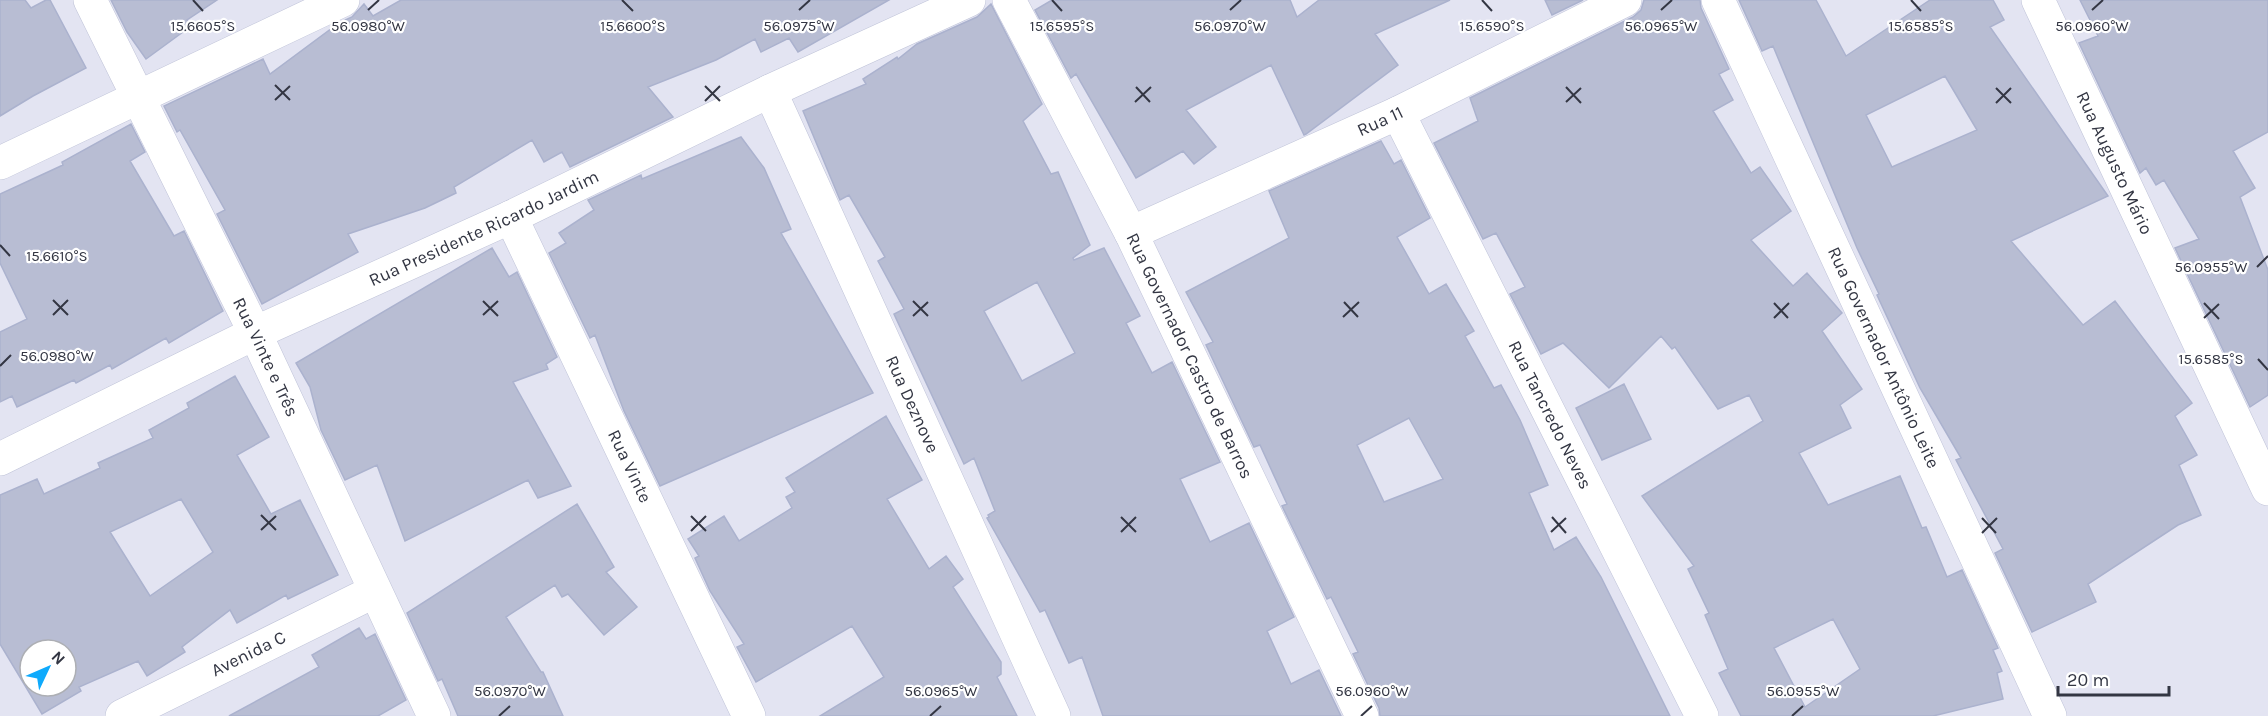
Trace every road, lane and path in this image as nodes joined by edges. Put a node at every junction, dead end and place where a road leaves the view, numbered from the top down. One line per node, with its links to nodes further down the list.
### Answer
1 (90, 0): 9 (street, Rua Vinte e Três)
2 (343, 0): 9 (street)
3 (969, 0): 8 (street, Rua Presidente Ricardo Jardim)
4 (1008, 0): 13 (street, Rua Governador Castro de Barros)
5 (1624, 0): 10 (street, Rua 11)
6 (1718, 0): 24 (street, Rua Governador Antônio Leite)
7 (2038, 0): 16 (street, Rua Augusto Mário)
8 (770, 91): 12 (street, Rua Presidente Ricardo Jardim); 21 (street, Rua Deznove)
9 (136, 97): 11 (street); 14 (street, Rua Vinte e Três)
10 (1398, 113): 13 (street, Rua 11); 23 (street, Rua Tancredo Neves)
11 (0, 163)
12 (511, 217): 14 (street, Rua Presidente Ricardo Jardim); 20 (street, Rua Vinte)
13 (1131, 233): 22 (street, Rua Governador Castro de Barros)
14 (255, 333): 15 (street, Rua Presidente Ricardo Jardim); 17 (street, Rua Vinte e Três)
15 (0, 459)
16 (2268, 489)
17 (375, 591): 18 (street, Avenida C); 19 (street, Rua Vinte e Três)
18 (122, 716)
19 (434, 716)
20 (748, 716)
21 (1054, 716)
22 (1362, 716)
23 (1702, 716)
24 (2050, 716)

